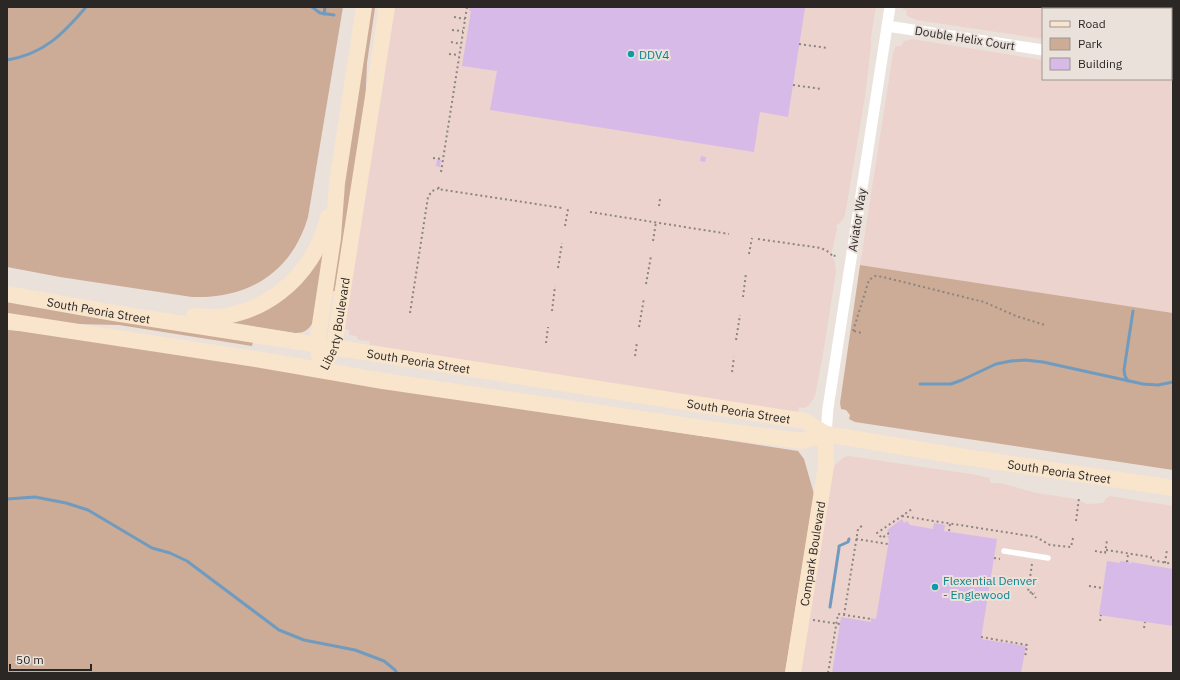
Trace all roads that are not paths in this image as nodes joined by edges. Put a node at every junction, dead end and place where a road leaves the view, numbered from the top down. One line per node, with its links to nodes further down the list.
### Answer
1 (364, 7): 6 (main road, Liberty Boulevard)
2 (387, 7): 11 (main road, Liberty Boulevard)
3 (890, 7): 4 (street, Aviator Way)
4 (887, 26): 5 (street, Double Helix Court); 13 (street, Aviator Way)
5 (1042, 50)
6 (337, 183): 8 (main road); 10 (main road, Liberty Boulevard)
7 (7, 294): 8 (main road, South Peoria Street)
8 (151, 318): 10 (main road, South Peoria Street)
9 (7, 321): 12 (main road, South Peoria Street)
10 (316, 344): 11 (main road, South Peoria Street); 12 (main road, Liberty Boulevard)
11 (334, 347): 12 (main road, Liberty Boulevard); 13 (main road, South Peoria Street)
12 (322, 370): 13 (main road, South Peoria Street)
13 (826, 434): 14 (main road, South Peoria Street); 17 (main road, Compark Boulevard)
14 (1173, 488)
15 (1004, 551): 16 (lane)
16 (1048, 558)
17 (792, 673)

